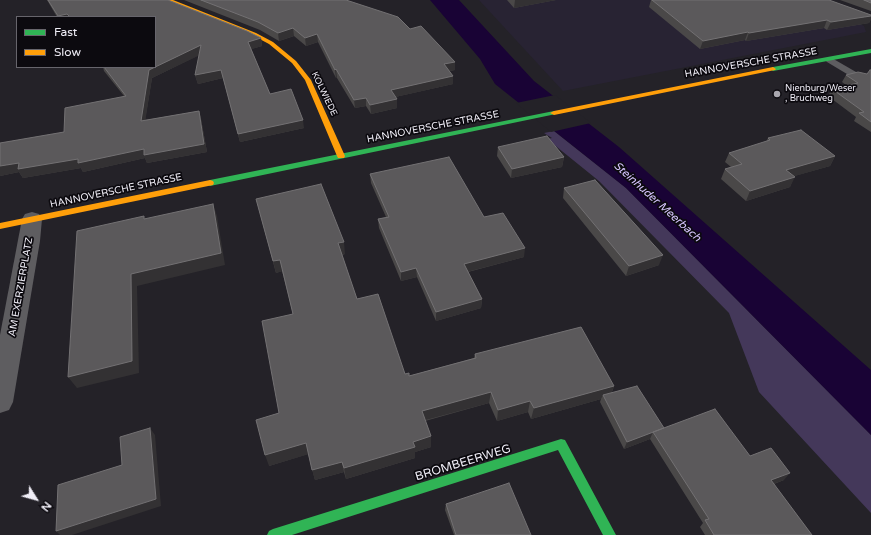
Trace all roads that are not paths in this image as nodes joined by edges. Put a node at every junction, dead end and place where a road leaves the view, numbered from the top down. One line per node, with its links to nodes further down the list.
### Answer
1 (168, 0): 5 (street, KOLWIEDE)
2 (871, 51): 3 (street, HANNOVERSCHE STRASSE)
3 (830, 60): 4 (lane); 5 (street, HANNOVERSCHE STRASSE)
4 (860, 78)
5 (341, 156): 6 (street, HANNOVERSCHE STRASSE)
6 (32, 219): 7 (street, HANNOVERSCHE STRASSE); 8 (street, AM EXERZIERPLATZ)
7 (0, 226)
8 (0, 402)
9 (273, 535): 10 (street, BROMBEERWEG)
10 (610, 535)

